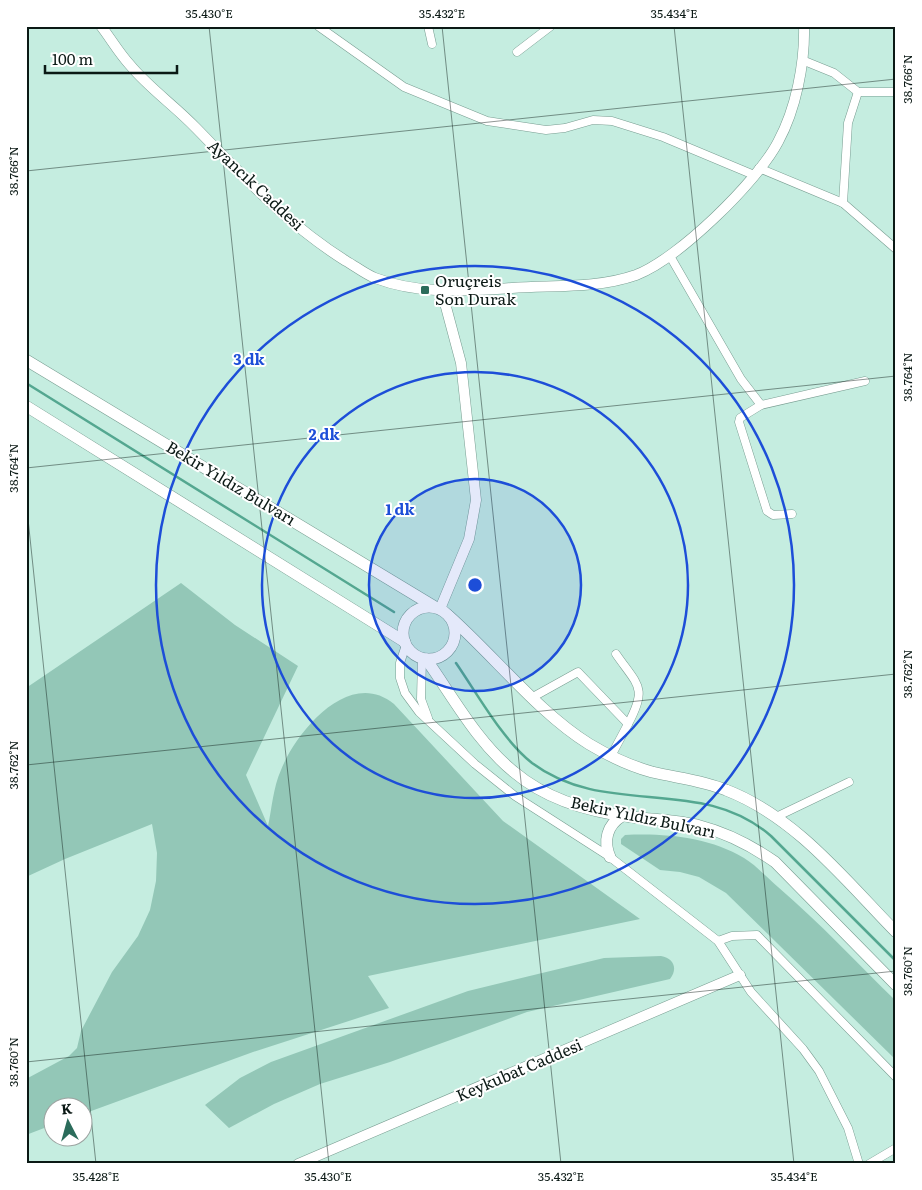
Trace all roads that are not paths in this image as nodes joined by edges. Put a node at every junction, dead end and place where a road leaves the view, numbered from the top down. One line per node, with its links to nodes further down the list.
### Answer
1 (101, 26): 15 (street, Ayancık Caddesi)
2 (318, 26): 11 (street)
3 (428, 26): 6 (street)
4 (551, 26): 7 (street)
5 (804, 26): 8 (street, Ayancık Caddesi)
6 (432, 44)
7 (517, 52)
8 (802, 60): 9 (street); 11 (street, Ayancık Caddesi)
9 (858, 92): 10 (street); 12 (street)
10 (896, 92)
11 (756, 172): 12 (street); 14 (street, Ayancık Caddesi)
12 (843, 203): 13 (street)
13 (896, 249)
14 (670, 256): 15 (street, Ayancık Caddesi); 18 (street)
15 (442, 292): 21 (street)
16 (26, 360): 21 (main road, Bekir Yıldız Bulvarı)
17 (865, 382): 18 (street)
18 (761, 405): 20 (street)
19 (26, 406): 22 (main road)
20 (792, 514)
21 (442, 611): 22 (main road); 24 (main road); 25 (main road, Bekir Yıldız Bulvarı)
22 (405, 643): 24 (main road); 26 (street)
23 (616, 654): 27 (street)
24 (424, 658): 26 (street); 30 (main road, Bekir Yıldız Bulvarı)
25 (533, 697): 27 (street); 28 (main road, Bekir Yıldız Bulvarı)
26 (431, 722): 32 (street)
27 (628, 724): 28 (street)
28 (611, 756): 31 (main road, Bekir Yıldız Bulvarı)
29 (849, 782): 31 (street)
30 (622, 816): 32 (main road); 36 (main road, Bekir Yıldız Bulvarı)
31 (776, 817): 33 (main road, Bekir Yıldız Bulvarı)
32 (610, 857): 34 (street)
33 (896, 932)
34 (718, 941): 35 (street); 37 (street)
35 (740, 975): 39 (street, Keykubat Caddesi); 40 (street)
36 (896, 985)
37 (896, 1076)
38 (896, 1148): 41 (street)
39 (298, 1164)
40 (859, 1164)
41 (869, 1164)

